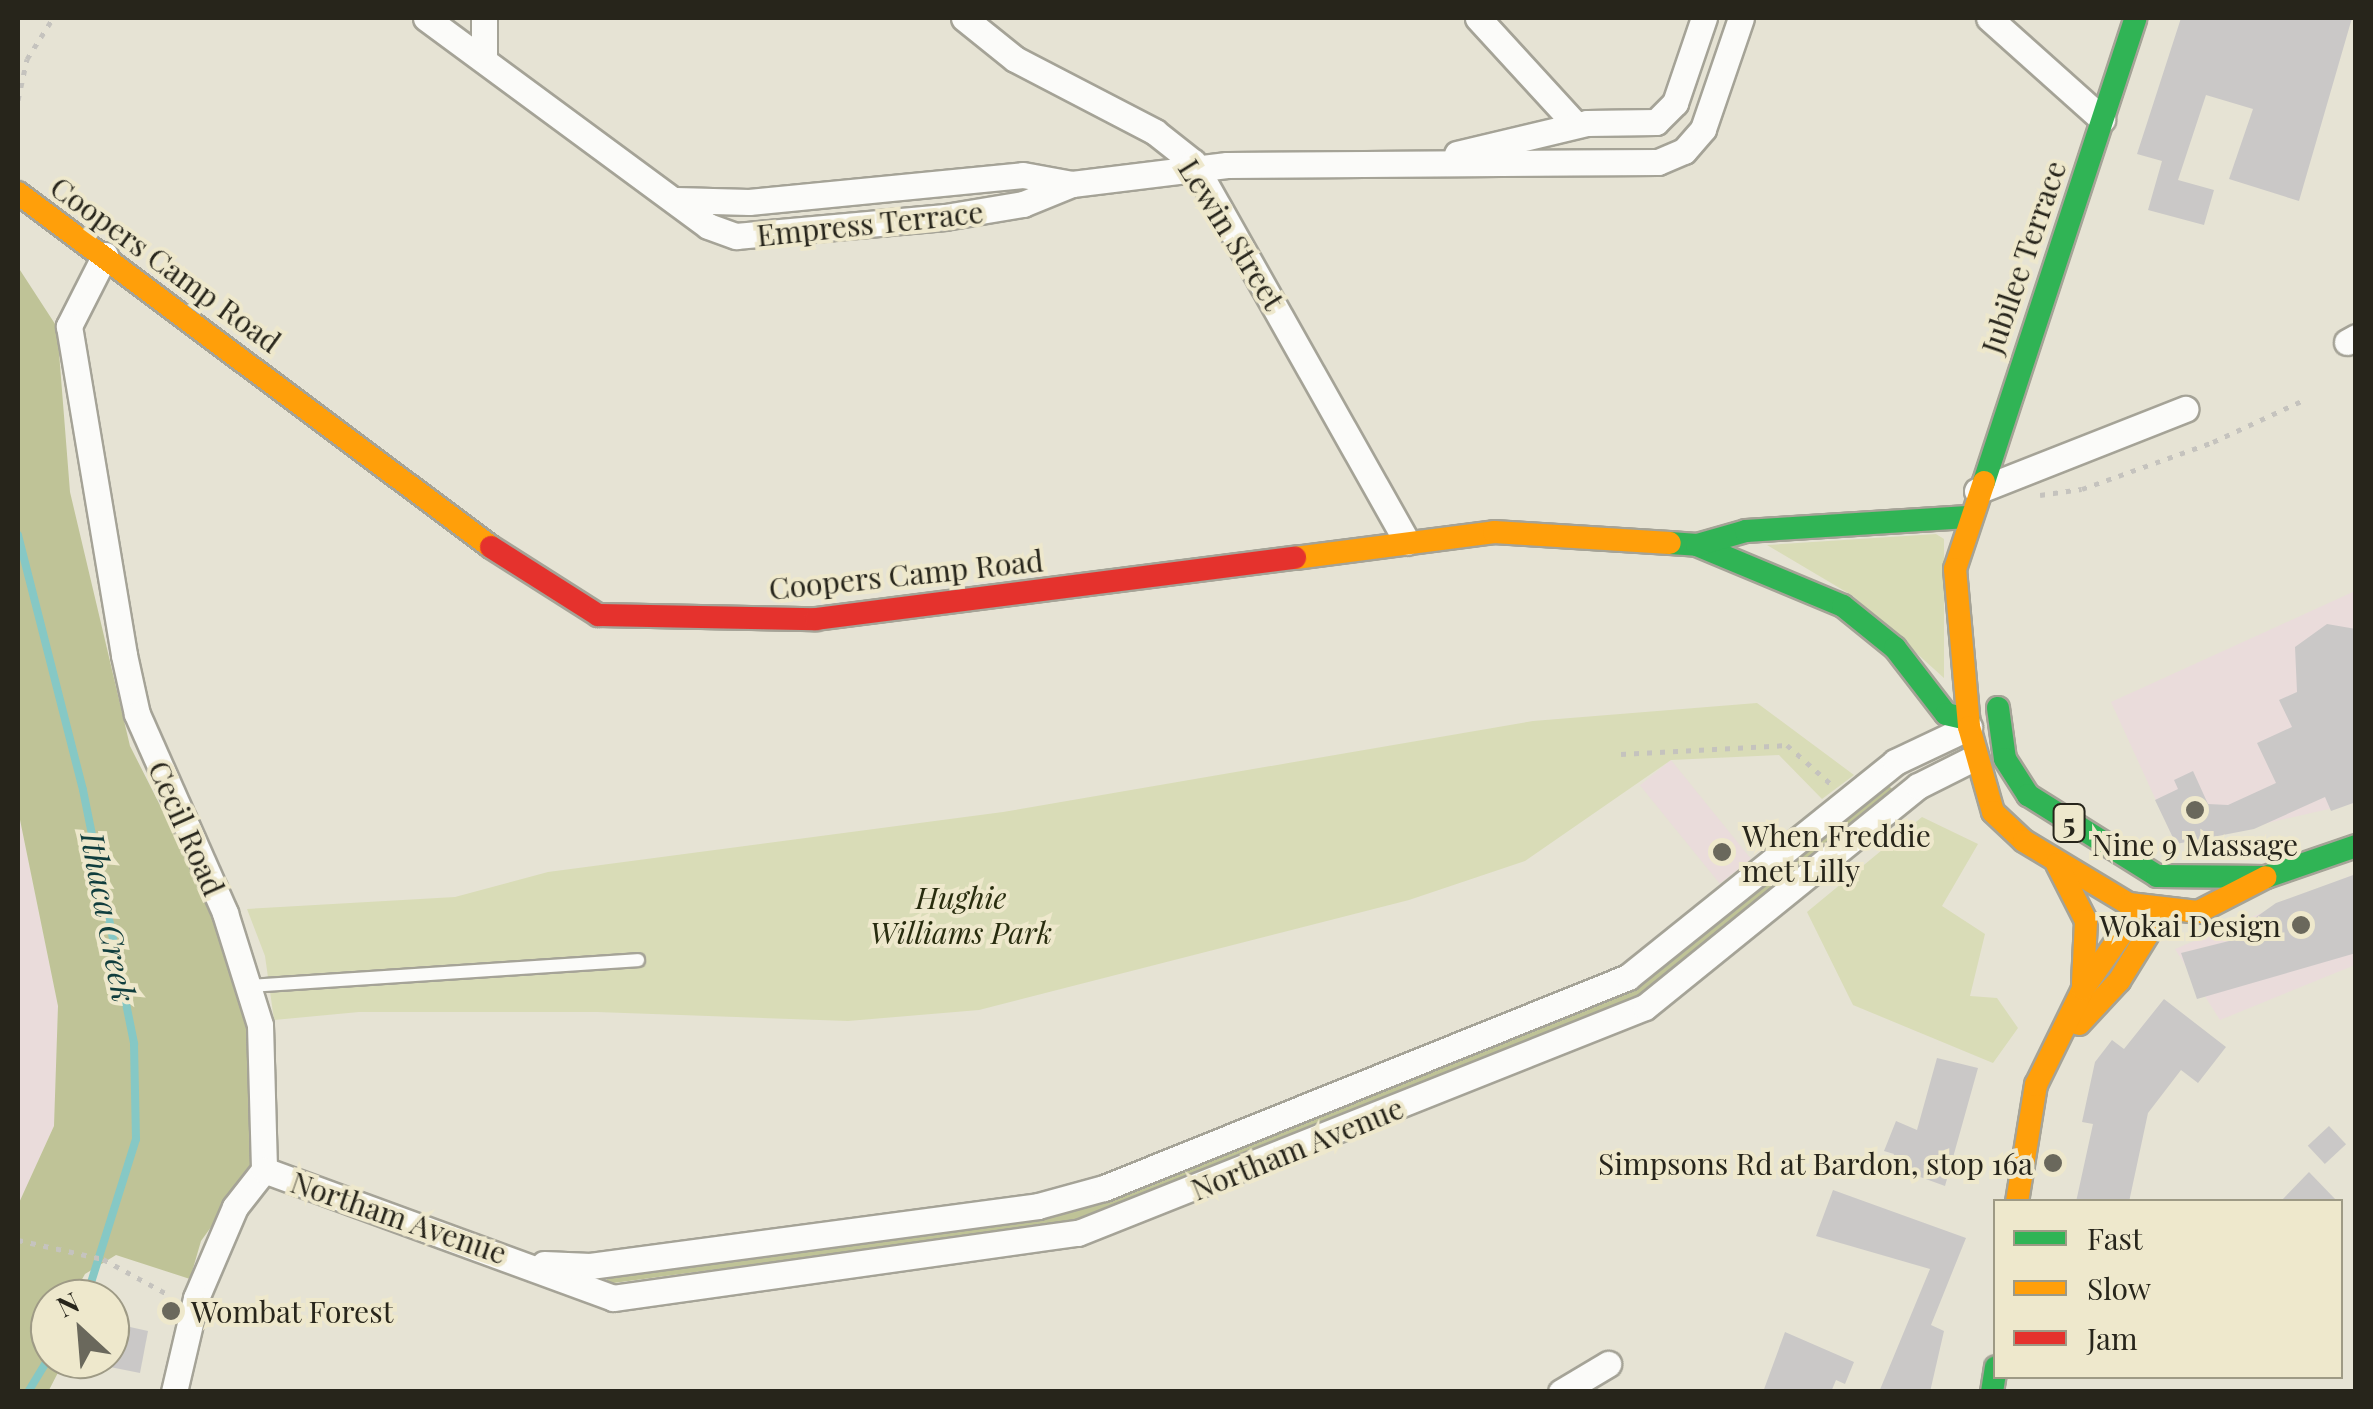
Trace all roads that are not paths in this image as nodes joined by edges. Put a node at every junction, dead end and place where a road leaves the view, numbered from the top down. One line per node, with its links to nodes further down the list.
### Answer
1 (426, 18): 9 (street, Empress Terrace)
2 (484, 18): 9 (street)
3 (964, 18): 13 (street, Lewin Street)
4 (1478, 18): 11 (street)
5 (1704, 18): 11 (street, Empress Terrace)
6 (1741, 18): 12 (street, Empress Terrace)
7 (1989, 18): 10 (street)
8 (2136, 18): 10 (main road, Jubilee Terrace / 5)
9 (484, 59): 16 (street, Empress Terrace)
10 (2102, 120): 19 (main road, Jubilee Terrace / 5)
11 (1576, 125): 12 (street, Empress Terrace)
12 (1442, 157): 13 (street, Empress Terrace)
13 (1199, 170): 14 (street, Empress Terrace); 21 (street, Lewin Street)
14 (1072, 184): 16 (street, Empress Terrace); 16 (street, Empress Terrace)
15 (18, 193): 17 (main road, Coopers Camp Road)
16 (676, 200)
17 (105, 255): 21 (main road, Coopers Camp Road); 34 (street, Cecil Road)
18 (2185, 409): 19 (street)
19 (1977, 491): 20 (main road, Jubilee Terrace / 5)
20 (1968, 516): 22 (main road, Coopers Camp Road); 23 (main road); 25 (main road, Jubilee Terrace / 5)
21 (1407, 542): 22 (main road, Coopers Camp Road)
22 (1696, 545): 25 (main road, Coopers Camp Road)
23 (1985, 570)
24 (1996, 687): 26 (main road, 5)
25 (1969, 723): 26 (main road, Coopers Camp Road); 27 (main road, Jubilee Terrace / 5); 39 (street, Northam Avenue)
26 (2000, 736): 27 (main road); 31 (main road, 5)
27 (1974, 758): 29 (main road, Jubilee Terrace / 5); 39 (street, Northam Avenue)
28 (2356, 846): 30 (main road)
29 (2053, 860): 32 (main road, Jubilee Terrace / 5); 35 (main road)
30 (2266, 877): 31 (main road); 32 (main road)
31 (2171, 880): 32 (main road)
32 (2150, 911): 35 (main road); 36 (main road)
33 (638, 960): 34 (lane)
34 (248, 986): 37 (street, Cecil Road)
35 (2083, 989): 36 (main road)
36 (2064, 1039): 38 (main road)
37 (264, 1170): 39 (street, Northam Avenue); 41 (street)
38 (2017, 1199)
39 (534, 1265)
40 (1608, 1364): 42 (street)
41 (174, 1392)
42 (1561, 1392)

